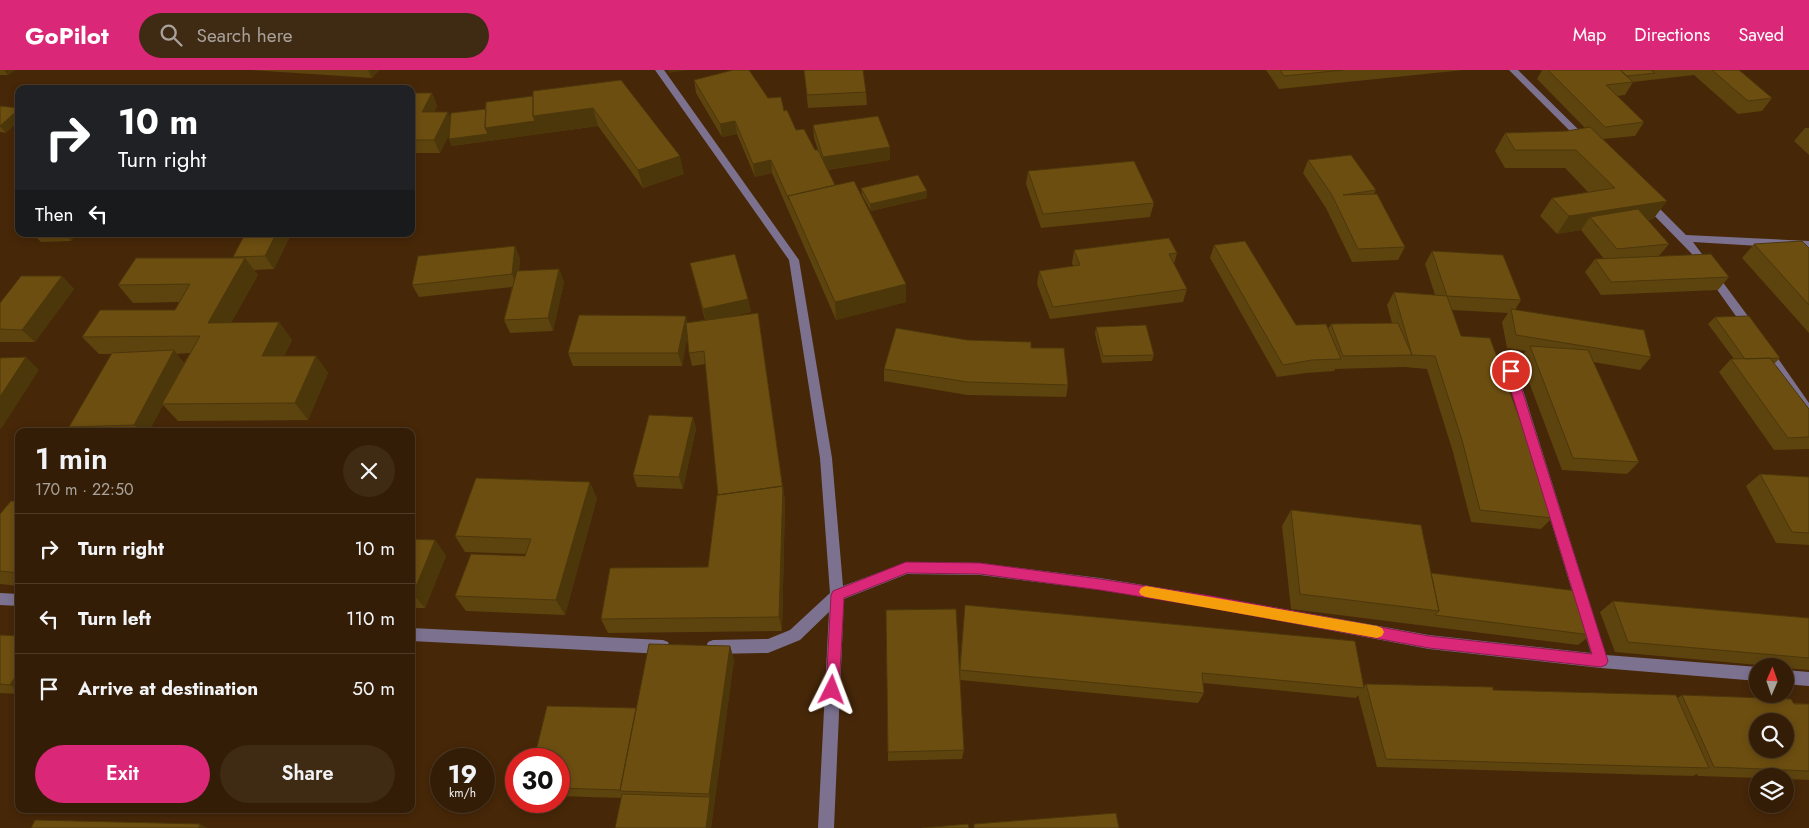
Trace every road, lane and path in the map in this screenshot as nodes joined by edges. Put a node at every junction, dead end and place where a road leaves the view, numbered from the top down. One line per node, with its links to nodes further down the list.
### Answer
1 (659, 70): 9 (street)
2 (1513, 70): 3 (street)
3 (1595, 151)
4 (1636, 191): 5 (street)
5 (1684, 238): 6 (street); 8 (street)
6 (1809, 245)
7 (1511, 371): 15 (street)
8 (1809, 412)
9 (837, 595): 13 (street); 15 (street); 19 (street)
10 (0, 599): 11 (street)
11 (15, 600)
12 (415, 634): 14 (street)
13 (701, 647)
14 (682, 648)
15 (1601, 661): 16 (street)
16 (1749, 673)
17 (1794, 677): 18 (street)
18 (1809, 678)
19 (826, 828)

